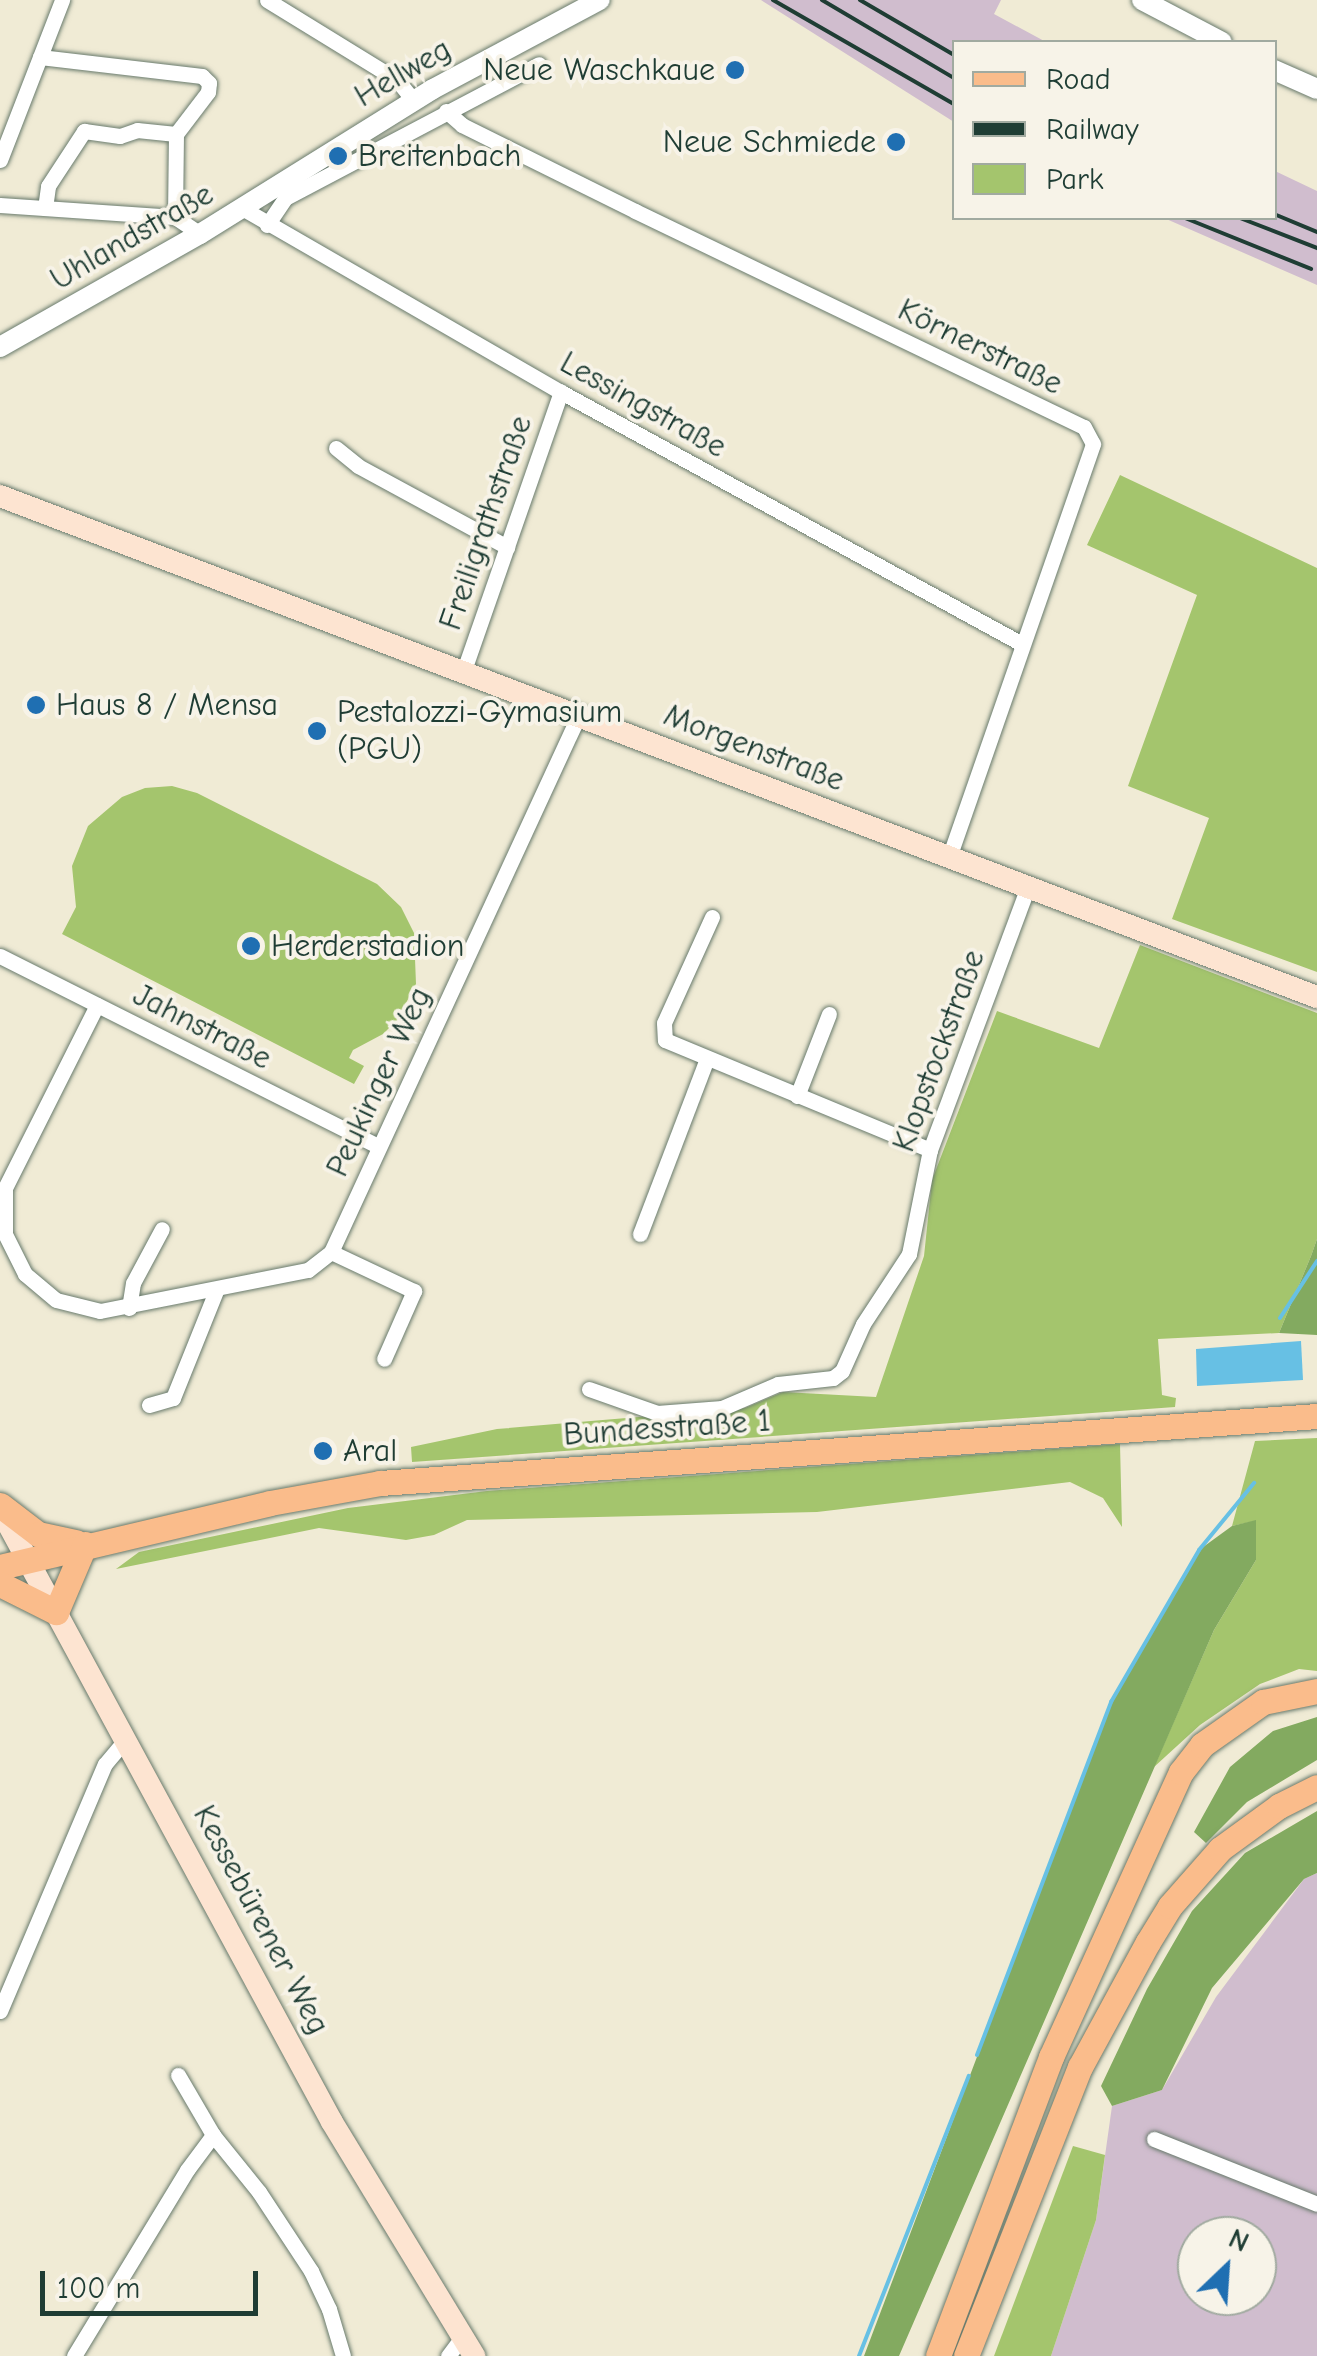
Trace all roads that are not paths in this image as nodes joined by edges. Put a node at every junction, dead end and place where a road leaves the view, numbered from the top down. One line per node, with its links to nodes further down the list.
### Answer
1 (62, 0): 6 (street)
2 (267, 0): 10 (street)
3 (600, 0): 10 (street, Hellweg)
4 (1142, 0): 5 (street)
5 (1218, 40)
6 (40, 57): 12 (street); 13 (street)
7 (539, 64): 11 (street, Hellweg)
8 (1277, 71): 9 (street)
9 (1317, 88)
10 (414, 101): 16 (street, Hellweg)
11 (446, 111): 18 (street, Hellweg); 25 (street, Körnerstraße)
12 (176, 134): 15 (street); 17 (street)
13 (0, 160)
14 (0, 205): 15 (street)
15 (45, 208): 17 (street)
16 (242, 208): 18 (street, Lessingstraße); 19 (street, Uhlandstraße)
17 (175, 217): 19 (street)
18 (268, 225): 21 (street, Lessingstraße)
19 (200, 234): 20 (street, Uhlandstraße)
20 (0, 347)
21 (561, 392): 24 (street, Freiligrathstraße); 25 (street, Lessingstraße)
22 (336, 448): 24 (street)
23 (0, 496): 26 (main road, Morgenstraße)
24 (508, 546): 26 (street, Freiligrathstraße)
25 (1022, 644): 28 (street, Körnerstraße)
26 (463, 673): 27 (main road, Morgenstraße)
27 (578, 716): 28 (main road, Morgenstraße); 37 (street, Peukinger Weg)
28 (949, 856): 29 (main road, Morgenstraße)
29 (1028, 887): 32 (main road, Morgenstraße); 38 (street, Klopstockstraße)
30 (712, 918): 35 (street)
31 (0, 956): 33 (street, Jahnstraße)
32 (1317, 997)
33 (98, 1005): 37 (street, Jahnstraße); 43 (street)
34 (829, 1014): 36 (street)
35 (706, 1061): 36 (street); 40 (street)
36 (797, 1096): 38 (street)
37 (379, 1148): 41 (street, Peukinger Weg)
38 (930, 1150): 45 (street, Klopstockstraße)
39 (162, 1229): 43 (street)
40 (640, 1234)
41 (330, 1252): 42 (street); 44 (street)
42 (216, 1291): 43 (street); 46 (street)
43 (129, 1308)
44 (384, 1360)
45 (588, 1390)
46 (150, 1405)
47 (1317, 1416): 49 (main road, Bundesstraße 1)
48 (0, 1507): 49 (main road); 50 (main road, Kessebürener Weg)
49 (86, 1544): 50 (main road, Bundesstraße 1); 53 (main road)
50 (29, 1560): 51 (main road, Bundesstraße 1); 53 (main road, Kessebürener Weg)
51 (0, 1566)
52 (0, 1584): 53 (main road)
53 (56, 1612): 55 (main road, Kessebürener Weg)
54 (1317, 1691): 66 (main road)
55 (127, 1738): 57 (street); 62 (main road, Kessebürener Weg)
56 (1317, 1787): 67 (main road)
57 (0, 2012)
58 (178, 2075): 59 (street)
59 (213, 2135): 63 (street); 64 (street)
60 (1154, 2139): 61 (street)
61 (1317, 2204)
62 (469, 2346): 65 (street)
63 (74, 2356)
64 (343, 2356)
65 (448, 2356)
66 (938, 2356)
67 (966, 2356)

